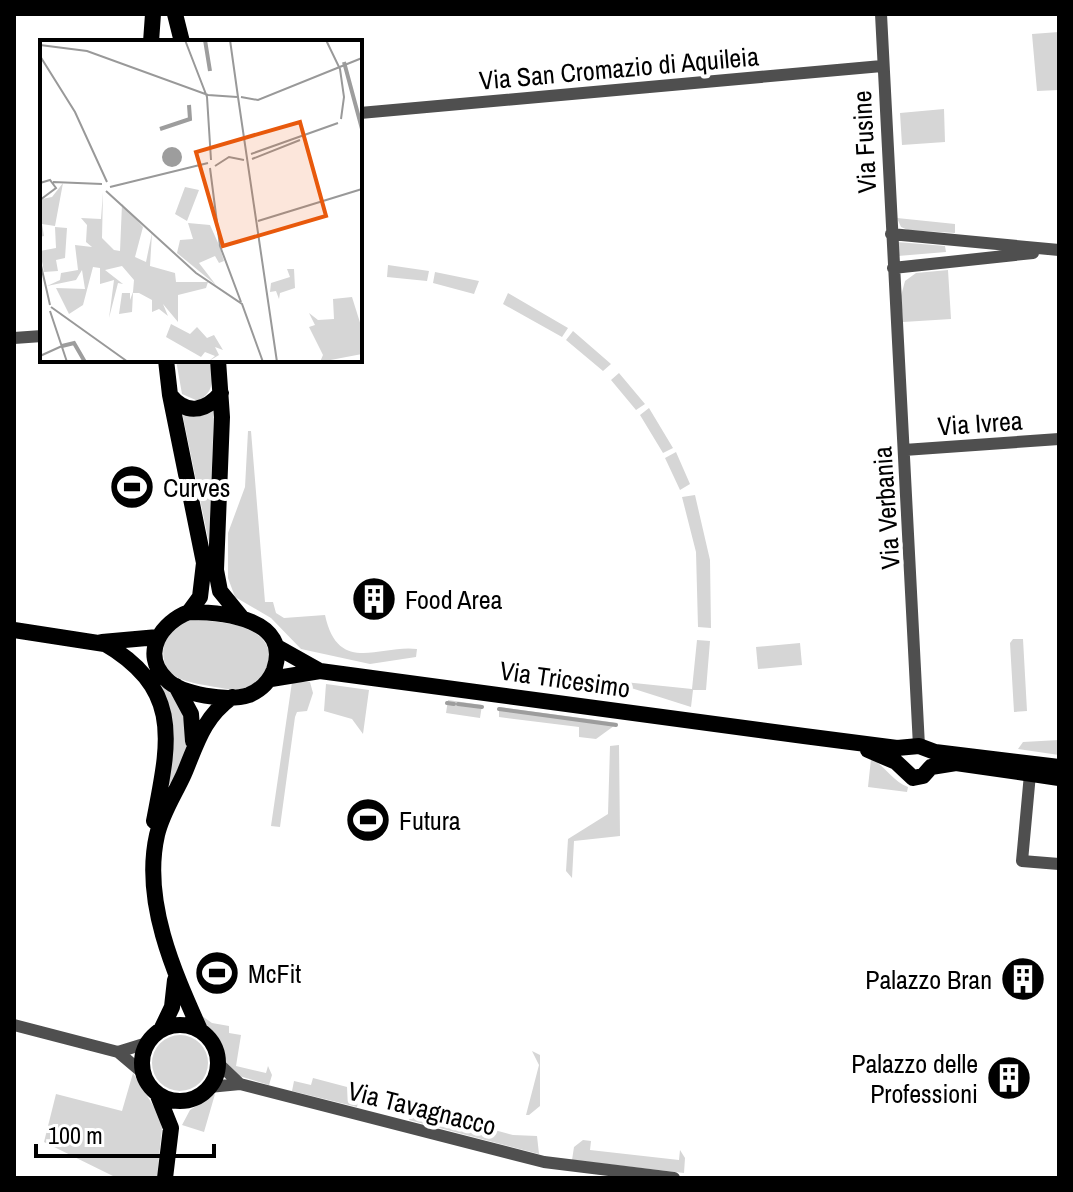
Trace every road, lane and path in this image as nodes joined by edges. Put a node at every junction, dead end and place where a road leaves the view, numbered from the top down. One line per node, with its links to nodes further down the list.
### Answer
1 (153, 14): 4 (main road)
2 (175, 14): 5 (main road)
3 (881, 14): 6 (street, Via Fusine)
4 (151, 40)
5 (182, 40)
6 (882, 66): 7 (street, Via San Cromazio di Aquileia); 8 (street, Via Fusine)
7 (362, 113)
8 (891, 234): 9 (street); 12 (street, Via Fusine)
9 (962, 241): 10 (street); 11 (street)
10 (1059, 250): 11 (street)
11 (964, 260): 12 (street)
12 (893, 268): 20 (street, Via Verbania)
13 (40, 336): 14 (street)
14 (14, 338)
15 (166, 362): 18 (main road)
16 (218, 362): 17 (main road)
17 (221, 393): 18 (main road); 22 (main road)
18 (170, 395): 21 (main road)
19 (1059, 439): 20 (street, Via Ivrea)
20 (904, 450): 34 (street, Via Verbania)
21 (189, 612): 22 (main road); 24 (main road)
22 (242, 618): 26 (main road)
23 (14, 630): 25 (main road)
24 (158, 637): 25 (main road); 27 (main road)
25 (102, 642): 27 (main road); 39 (main road)
26 (277, 647): 28 (main road, Via Tricesimo); 29 (main road)
27 (156, 660): 30 (main road)
28 (320, 671): 29 (main road, Via Tricesimo); 32 (main road, Via Tricesimo)
29 (271, 679): 31 (main road)
30 (176, 686): 31 (main road); 33 (main road)
31 (232, 697): 33 (main road)
32 (804, 736): 34 (main road, Via Tricesimo); 35 (main road, Via Tricesimo)
33 (193, 745): 39 (main road)
34 (922, 753): 35 (main road); 35 (main road, Via Tricesimo); 36 (main road, Via Tricesimo); 37 (main road, Via Tricesimo)
35 (900, 765)
36 (1059, 767)
37 (1030, 774): 38 (main road, Via Tricesimo); 40 (street)
38 (1059, 777)
39 (153, 858): 41 (main road)
40 (1059, 864)
41 (176, 974): 43 (main road); 44 (main road)
42 (14, 1025): 46 (street)
43 (161, 1030): 44 (main road); 45 (main road)
44 (200, 1030): 47 (main road)
45 (147, 1043): 46 (street); 48 (main road)
46 (118, 1052): 48 (street)
47 (218, 1063): 49 (street, Via Tavagnacco); 50 (main road)
48 (144, 1074): 51 (main road)
49 (240, 1084): 50 (street, Via Tavagnacco); 54 (street, Via Tavagnacco)
50 (209, 1087): 52 (main road)
51 (157, 1093): 52 (main road); 53 (main road)
52 (192, 1099): 53 (main road)
53 (171, 1128): 55 (main road)
54 (594, 1174): 56 (street, Via Tavagnacco)
55 (165, 1178)
56 (674, 1178)

